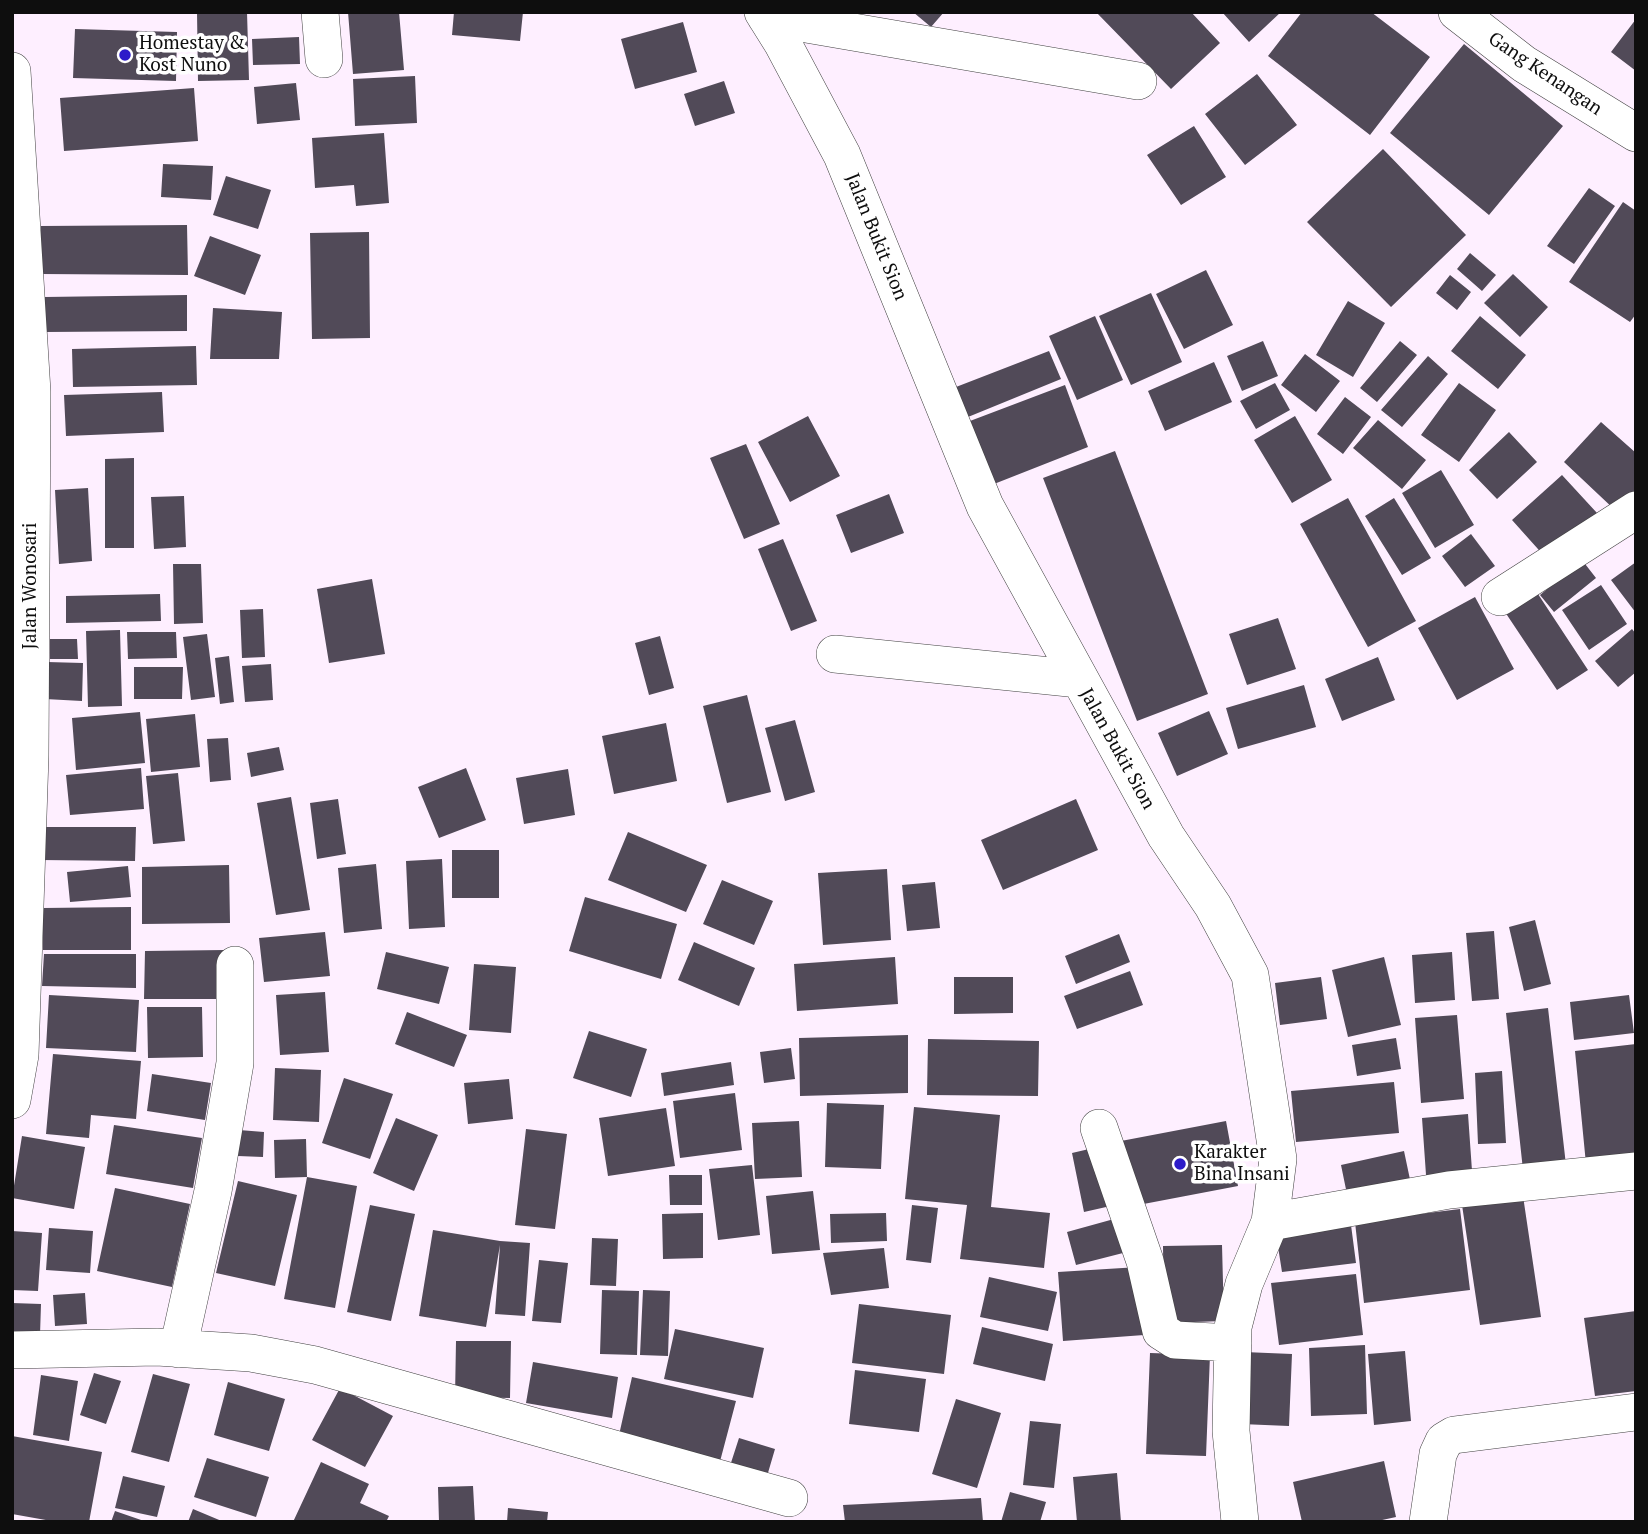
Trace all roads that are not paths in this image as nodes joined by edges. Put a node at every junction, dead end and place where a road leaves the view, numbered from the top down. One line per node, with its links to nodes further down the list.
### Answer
1 (320, 12): 4 (street)
2 (1457, 12): 7 (street, Gang Kenangan)
3 (765, 15): 6 (street); 11 (street, Jalan Bukit Sion)
4 (324, 59)
5 (12, 71): 12 (street, Jalan Wonosari)
6 (1138, 80)
7 (1636, 133)
8 (1636, 510): 9 (street)
9 (1500, 597)
10 (835, 654): 11 (street)
11 (1079, 679): 17 (street, Jalan Bukit Sion)
12 (21, 706): 14 (street, Jalan Wonosari)
13 (235, 965): 19 (street)
14 (12, 1100)
15 (1099, 1128): 18 (street)
16 (1636, 1171): 17 (street)
17 (1270, 1222): 18 (street, Jalan Bukit Sion)
18 (1233, 1343): 23 (street, Jalan Bukit Sion)
19 (178, 1349): 20 (street); 22 (street)
20 (12, 1350)
21 (1636, 1412): 24 (street)
22 (789, 1498)
23 (1240, 1522)
24 (1428, 1522)

